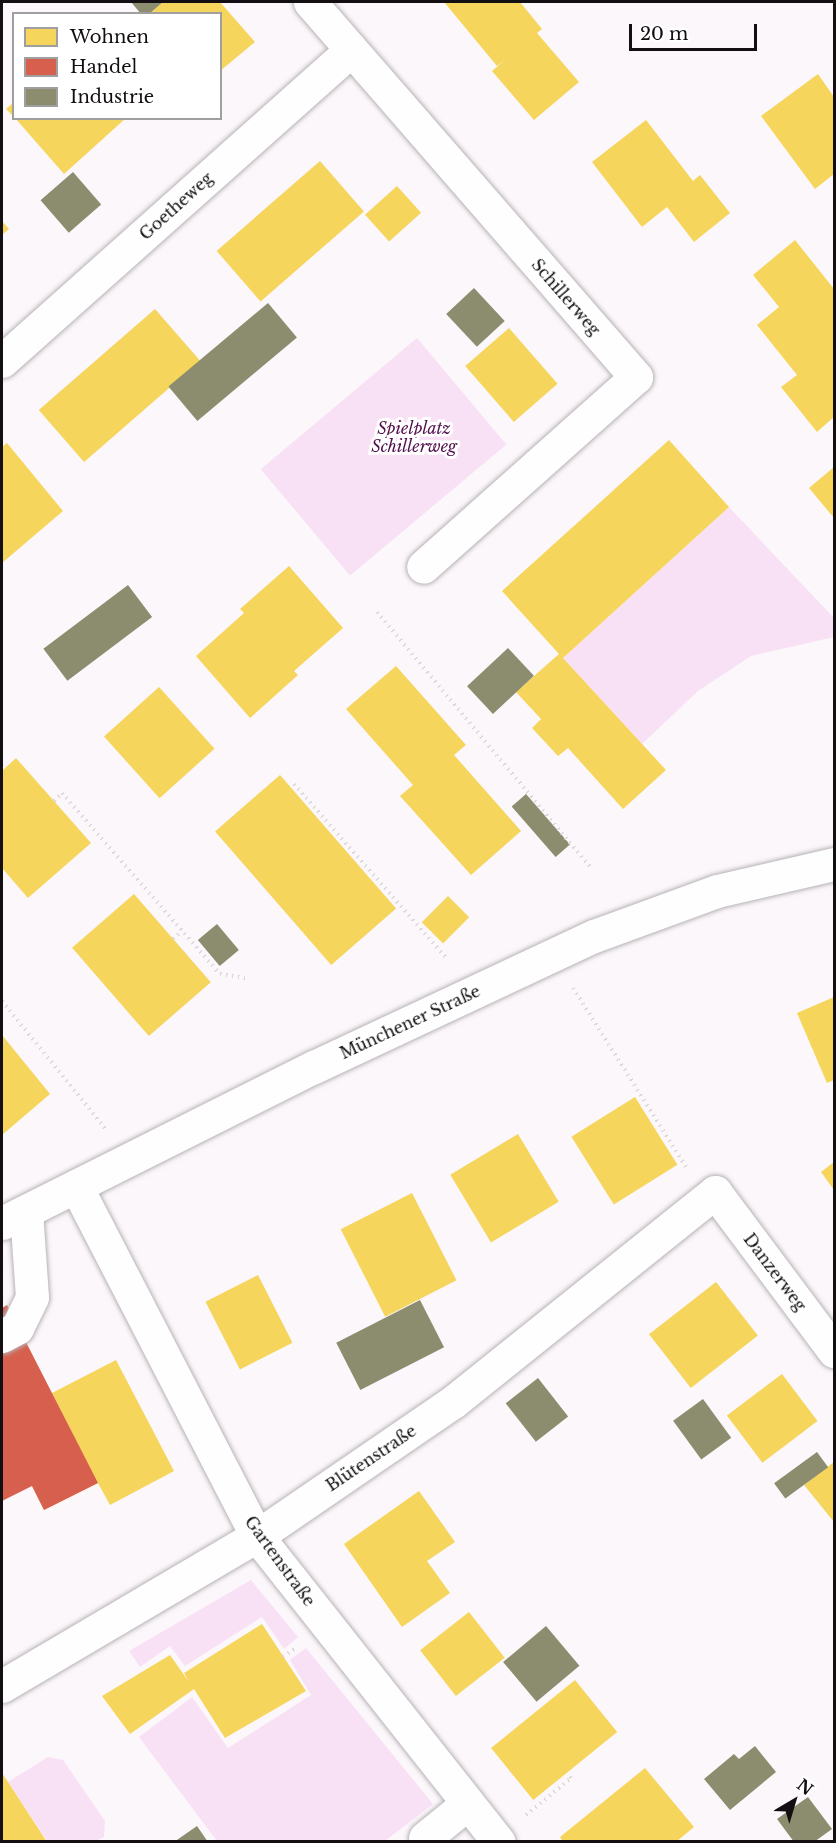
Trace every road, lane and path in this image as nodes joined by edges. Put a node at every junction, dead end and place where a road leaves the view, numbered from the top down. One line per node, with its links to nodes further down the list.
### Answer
1 (310, 2): 2 (street, Schillerweg)
2 (351, 50): 3 (street, Goetheweg); 4 (street, Schillerweg)
3 (2, 361)
4 (423, 567)
5 (377, 612): 9 (path)
6 (294, 784): 12 (path)
7 (54, 801): 10 (path)
8 (834, 864): 16 (street, Münchener Straße)
9 (591, 868)
10 (182, 931): 11 (path); 13 (path)
11 (173, 939)
12 (448, 960)
13 (250, 979)
14 (569, 982): 18 (path)
15 (2, 1001): 16 (path)
16 (124, 1161): 17 (street, Münchener Straße)
17 (76, 1186): 19 (street, Münchener Straße); 22 (street, Gartenstraße)
18 (710, 1196): 21 (street, Danzerweg); 22 (street, Blütenstraße)
19 (14, 1217): 20 (street)
20 (2, 1336)
21 (834, 1351)
22 (257, 1536): 23 (street, Blütenstraße); 25 (street, Gartenstraße)
23 (2, 1686)
24 (567, 1773): 26 (path)
25 (468, 1803): 27 (street); 28 (street, Gartenstraße)
26 (522, 1818)
27 (425, 1838)
28 (499, 1842)

